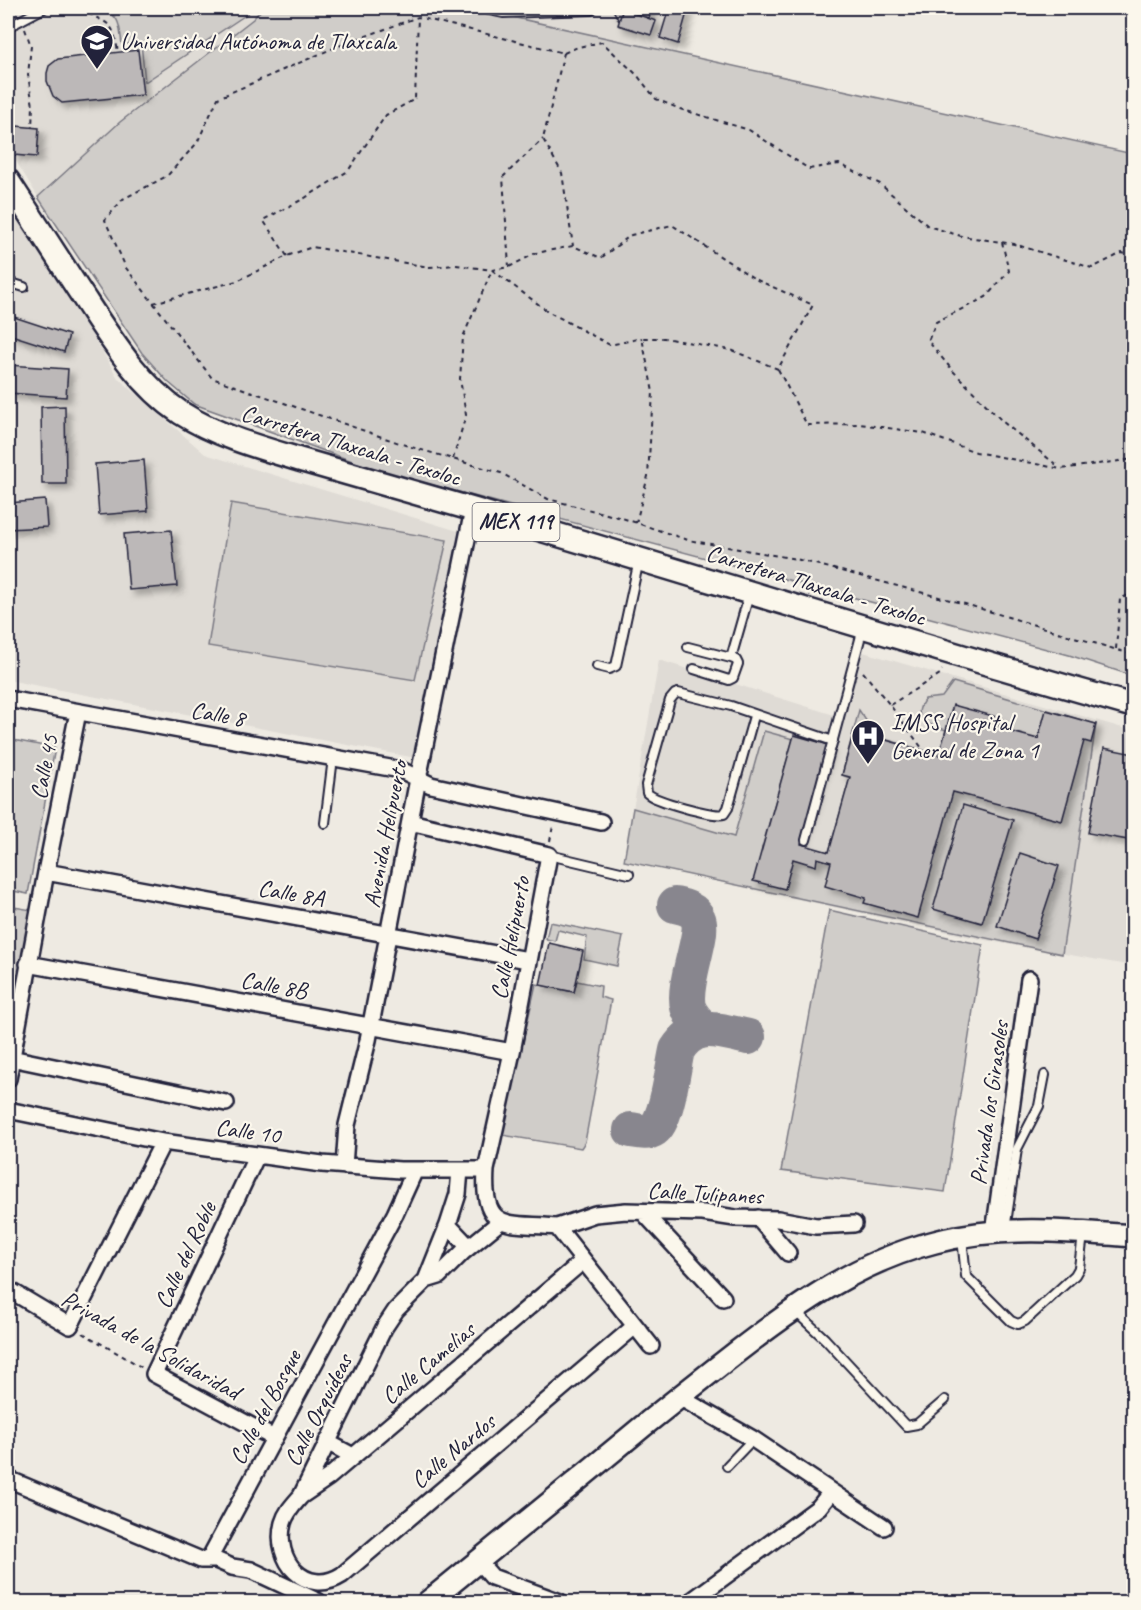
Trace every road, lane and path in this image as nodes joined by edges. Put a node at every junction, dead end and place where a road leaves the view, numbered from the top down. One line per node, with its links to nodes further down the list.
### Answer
1 (44, 8): 6 (lane)
2 (81, 8): 8 (path)
3 (480, 8): 4 (lane)
4 (593, 8)
5 (418, 17): 9 (path); 15 (path); 21 (path)
6 (22, 20): 7 (lane); 10 (path)
7 (8, 27)
8 (118, 52)
9 (564, 53): 11 (path); 13 (path)
10 (32, 127)
11 (543, 139): 14 (path); 17 (path)
12 (8, 180): 27 (main road, Carretera Tlaxcala - Texoloc / MEX 119)
13 (1002, 242): 16 (path); 26 (path)
14 (573, 246): 17 (path); 23 (path)
15 (287, 255): 18 (path); 21 (path)
16 (1134, 256)
17 (509, 267): 18 (path)
18 (492, 270): 22 (path); 24 (path)
19 (8, 282): 20 (lane)
20 (24, 287)
21 (153, 303): 24 (path)
22 (642, 338): 23 (path); 28 (path)
23 (778, 369): 26 (path)
24 (453, 459): 28 (path)
25 (1134, 459): 26 (path)
26 (1061, 469)
27 (473, 510): 29 (main road, Carretera Tlaxcala - Texoloc / MEX 119); 49 (street, Avenida Helipuerto)
28 (636, 523): 34 (path)
29 (639, 559): 31 (main road, Carretera Tlaxcala - Texoloc / MEX 119); 39 (lane)
30 (1134, 592): 34 (path)
31 (749, 594): 32 (main road, Carretera Tlaxcala - Texoloc / MEX 119); 37 (lane)
32 (863, 626): 35 (main road, Carretera Tlaxcala - Texoloc / MEX 119); 38 (lane)
33 (688, 647): 37 (lane)
34 (1116, 650): 36 (path)
35 (950, 654): 42 (path); 43 (main road, Carretera Tlaxcala - Texoloc / MEX 119)
36 (1134, 656)
37 (731, 658): 40 (lane)
38 (854, 662): 42 (path); 46 (lane)
39 (597, 666)
40 (694, 669)
41 (8, 699): 44 (street, Calle 8)
42 (890, 705): 47 (path)
43 (1134, 706)
44 (78, 712): 48 (street, Calle 8); 56 (street, Calle 45)
45 (754, 716): 45 (lane); 46 (lane)
46 (833, 741): 54 (lane)
47 (922, 748)
48 (333, 758): 49 (street, Calle 8); 53 (lane)
49 (418, 779): 50 (street, Calle 8); 51 (street, Avenida Helipuerto)
50 (554, 811): 52 (street, Calle 8); 55 (path)
51 (410, 822): 55 (street, Calle Helipuerto); 58 (street, Avenida Helipuerto)
52 (601, 822)
53 (325, 823)
54 (806, 840)
55 (549, 855): 57 (lane); 59 (street, Calle Helipuerto)
56 (46, 872): 58 (street, Calle 8A); 60 (street, Calle 45)
57 (629, 874)
58 (389, 934): 59 (street, Calle 8A); 62 (street, Avenida Helipuerto)
59 (528, 960): 63 (street, Calle Helipuerto)
60 (28, 964): 62 (street, Calle 8B); 64 (street, Calle 45)
61 (1029, 979): 81 (street, Privada los Girasoles)
62 (371, 1025): 63 (street, Calle 8B); 71 (street, Avenida Helipuerto)
63 (512, 1052): 74 (street, Calle Helipuerto)
64 (11, 1058): 66 (street, Calle 45); 67 (street)
65 (1045, 1075): 81 (lane)
66 (8, 1079)
67 (226, 1103)
68 (8, 1110): 69 (street, Calle 10)
69 (163, 1142): 70 (street, Calle 10); 92 (street)
70 (257, 1155): 71 (street, Calle 10); 95 (street, Calle del Roble)
71 (344, 1166): 72 (street, Calle 10)
72 (415, 1170): 73 (street, Calle 10); 98 (street, Calle del Bosque)
73 (460, 1170): 74 (street, Calle 10); 79 (street, Calle Orquídeas)
74 (486, 1170): 77 (street)
75 (643, 1212): 76 (street, Calle Tulipanes); 80 (street, Calle Tulipanes); 90 (street)
76 (758, 1218): 78 (street, Calle Tulipanes); 86 (street)
77 (501, 1221): 80 (street); 85 (street, Calle Orquídeas)
78 (854, 1224)
79 (448, 1225): 85 (street); 88 (street, Calle Orquídeas)
80 (557, 1227): 87 (street)
81 (999, 1232): 82 (main road); 83 (main road)
82 (1083, 1233): 83 (lane); 84 (main road)
83 (962, 1236): 91 (main road)
84 (1134, 1236)
85 (469, 1247): 88 (street, Calle Orquídeas)
86 (788, 1253)
87 (583, 1261): 93 (street); 101 (street, Calle Camelias)
88 (426, 1280): 100 (street, Calle Orquídeas)
89 (8, 1289): 92 (street, Privada de la Solidaridad)
90 (723, 1298)
91 (793, 1309): 96 (main road); 97 (lane)
92 (70, 1326): 95 (path, Privada de la Solidaridad)
93 (635, 1326): 94 (street); 109 (street, Calle Nardos)
94 (651, 1346)
95 (154, 1374): 98 (street, Privada de la Solidaridad)
96 (679, 1397): 99 (street); 108 (main road)
97 (945, 1400)
98 (274, 1438): 107 (street, Calle del Bosque)
99 (753, 1439): 102 (lane); 104 (street)
100 (327, 1442): 101 (street); 105 (street, Calle Orquídeas)
101 (353, 1456): 105 (street, Calle Camelias)
102 (727, 1466)
103 (8, 1479): 107 (street)
104 (831, 1492): 106 (street); 113 (street)
105 (301, 1496): 109 (street, Calle Orquídeas)
106 (884, 1527)
107 (209, 1559): 110 (street)
108 (478, 1562): 111 (main road); 112 (street)
109 (293, 1570)
110 (319, 1602)
111 (428, 1602)
112 (560, 1602)
113 (690, 1602)

